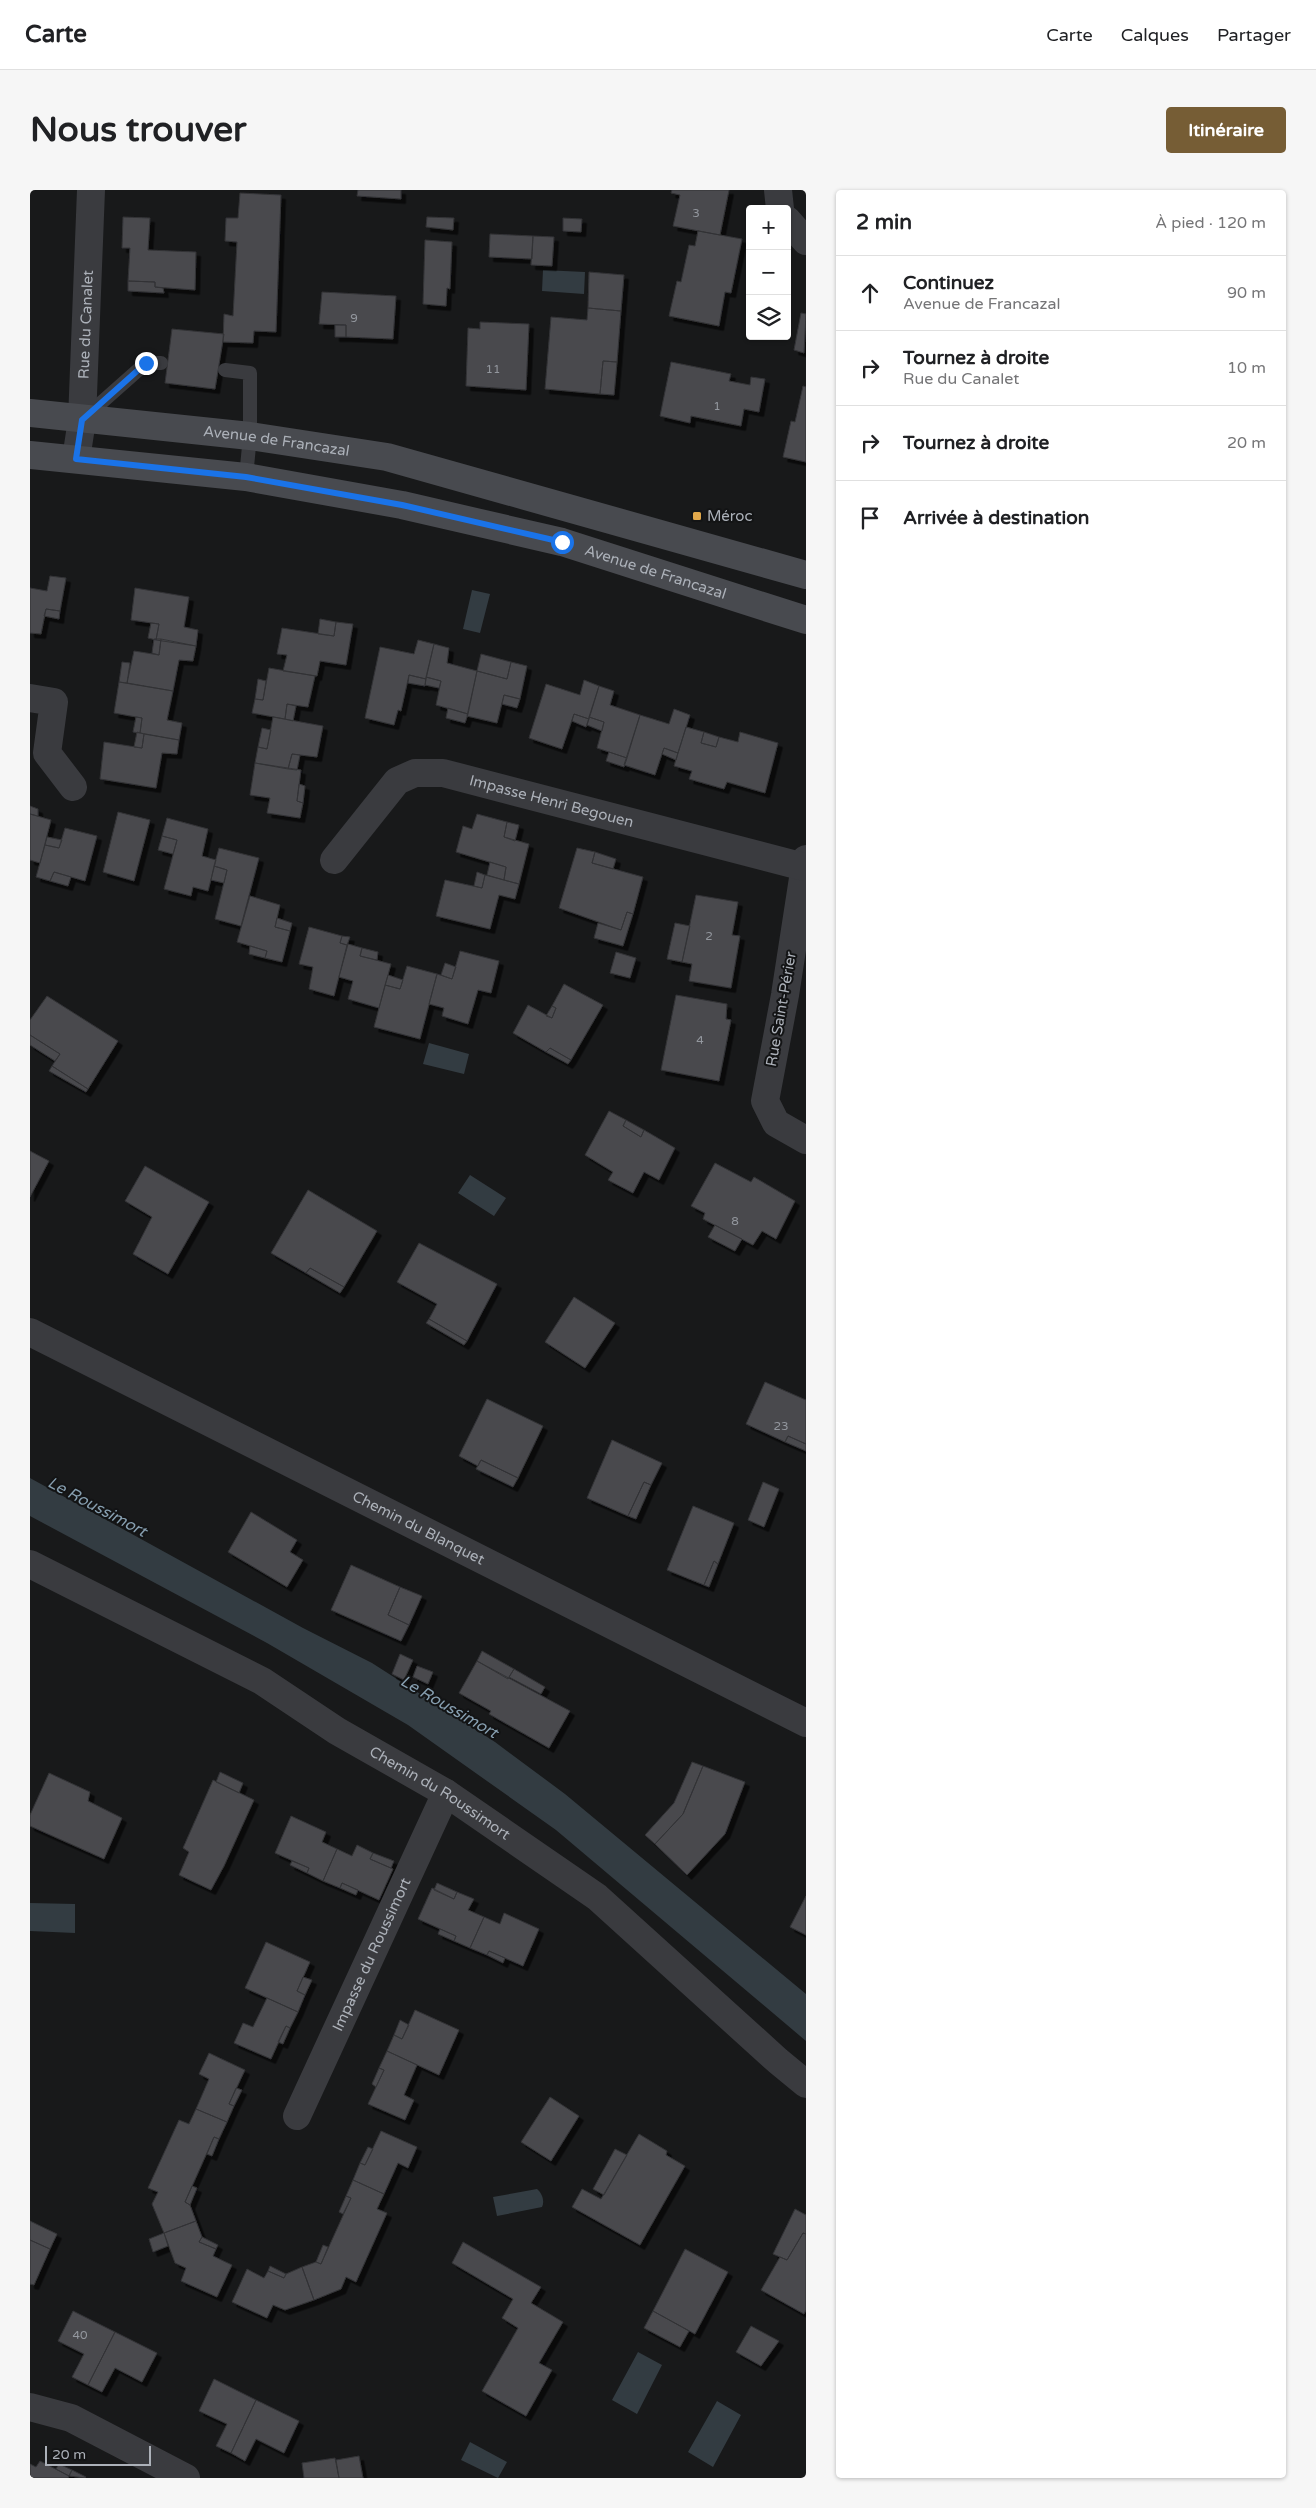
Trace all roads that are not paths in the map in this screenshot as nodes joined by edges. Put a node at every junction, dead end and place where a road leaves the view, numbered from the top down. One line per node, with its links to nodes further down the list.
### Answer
1 (91, 190): 9 (street, Rue du Canalet)
2 (778, 190): 3 (street)
3 (780, 205)
4 (791, 225): 5 (street)
5 (806, 242)
6 (161, 363): 9 (lane)
7 (225, 370): 10 (lane)
8 (30, 413): 9 (main road, Avenue de Francazal)
9 (82, 420): 10 (main road, Avenue de Francazal); 12 (street, Rue du Canalet)
10 (250, 436): 13 (lane); 14 (main road, Avenue de Francazal)
11 (30, 455): 12 (main road, Avenue de Francazal)
12 (76, 459): 13 (main road, Avenue de Francazal)
13 (246, 477): 15 (main road, Avenue de Francazal)
14 (806, 575)
15 (806, 620)
16 (30, 698): 17 (street)
17 (73, 787)
18 (334, 860): 19 (street, Impasse Henri Begouen)
19 (805, 863): 20 (street, Rue Saint-Périer)
20 (806, 1140)
21 (30, 1332): 23 (street, Chemin du Blanquet)
22 (30, 1564): 24 (street, Chemin du Roussimort)
23 (806, 1723)
24 (446, 1793): 25 (street, Chemin du Roussimort); 26 (street, Impasse du Roussimort)
25 (806, 2084)
26 (297, 2116)
27 (30, 2407): 28 (street)
28 (186, 2478)

